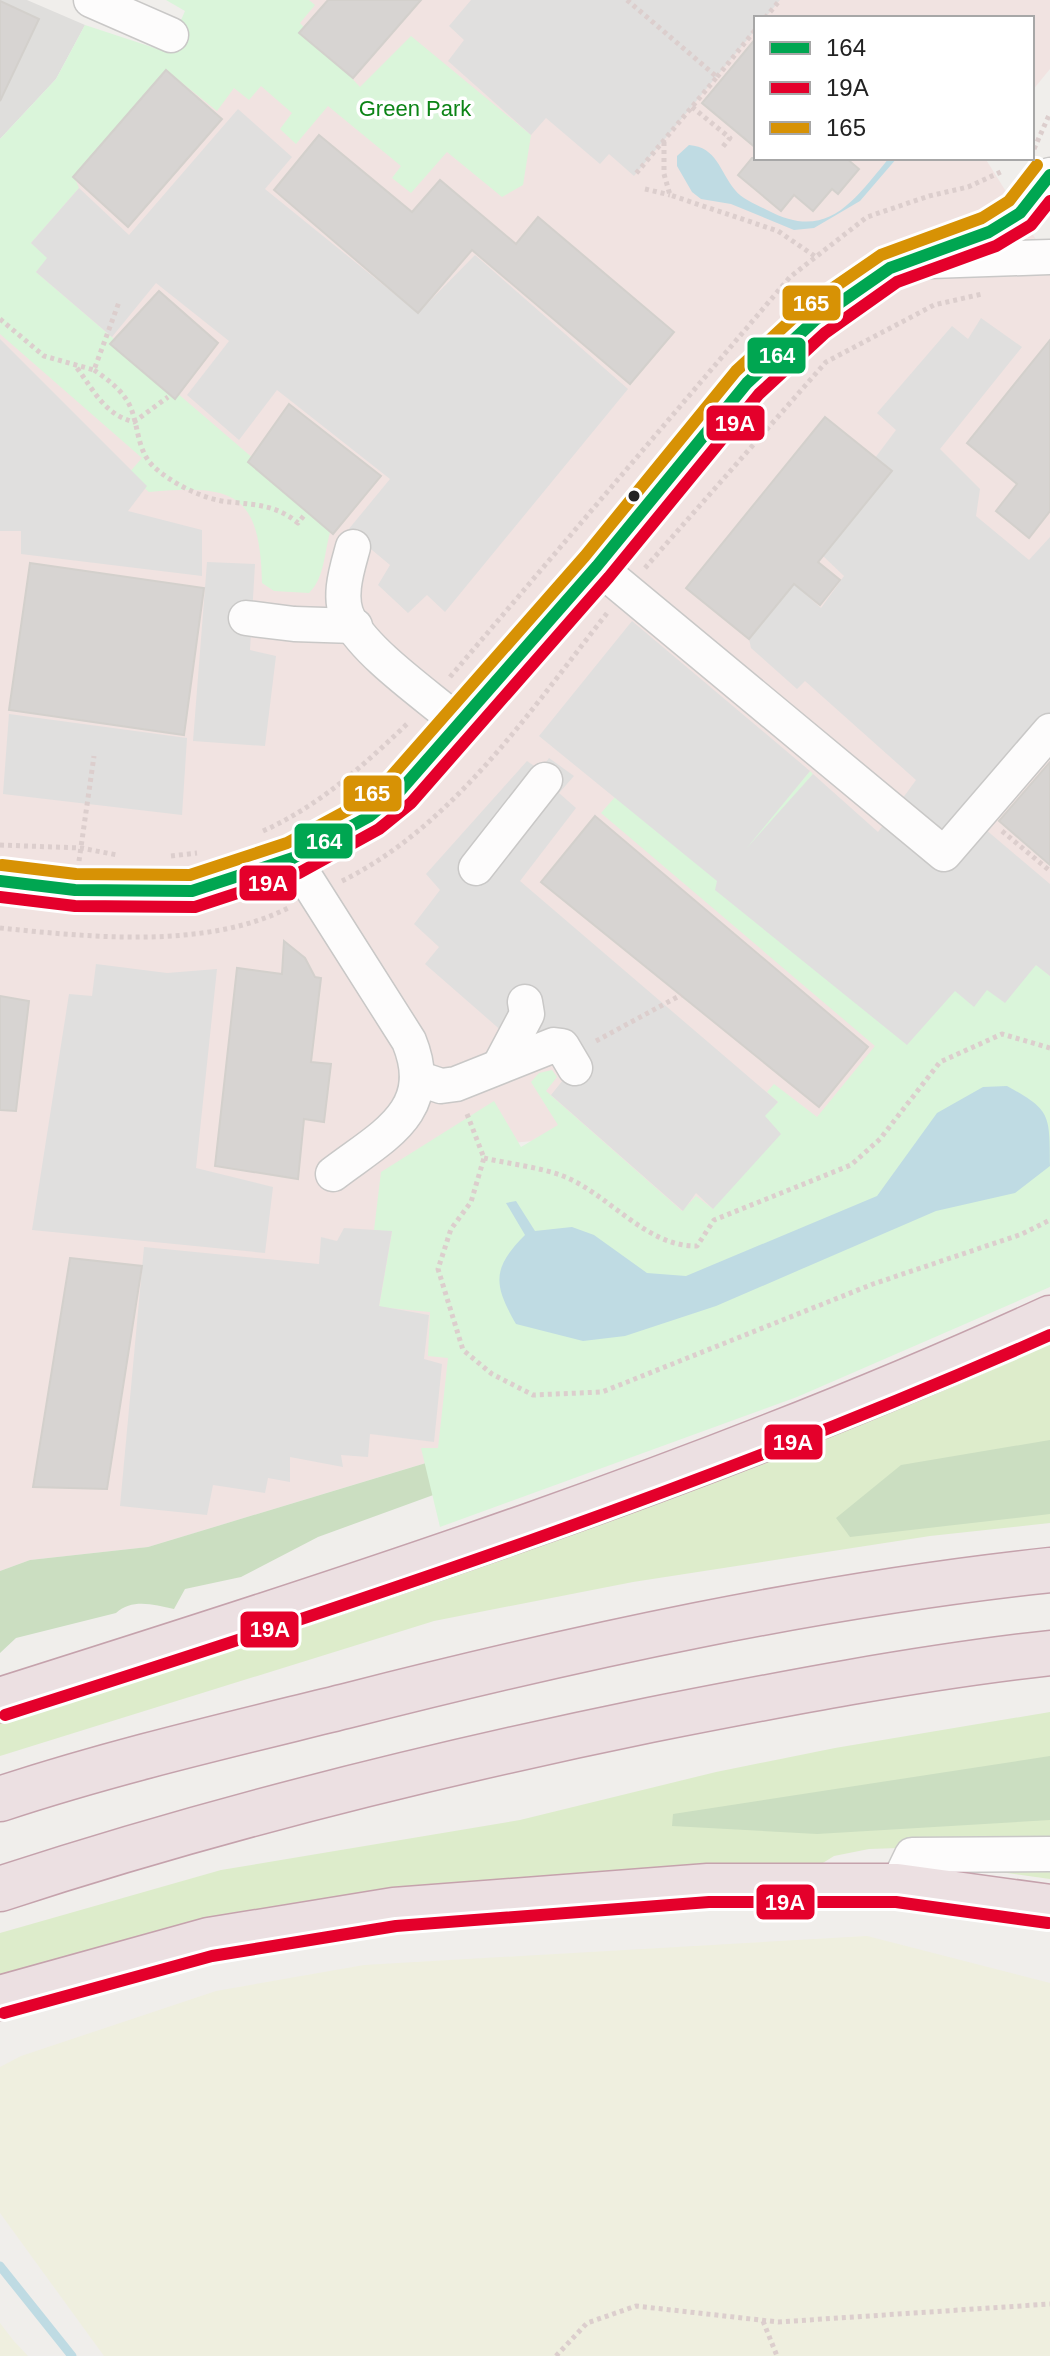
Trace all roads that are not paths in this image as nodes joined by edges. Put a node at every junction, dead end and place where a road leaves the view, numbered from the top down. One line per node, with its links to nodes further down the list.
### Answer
1 (101, 2): 2 (street)
2 (171, 35)
3 (1050, 175): 5 (street)
4 (1050, 257): 5 (street)
5 (909, 260): 7 (street)
6 (353, 547): 9 (street)
7 (597, 566): 10 (street); 11 (street)
8 (246, 618): 9 (street)
9 (355, 626): 10 (street)
10 (459, 723): 13 (street)
11 (1050, 731)
12 (545, 780): 14 (street)
13 (293, 858): 15 (street); 19 (street)
14 (476, 868)
15 (0, 881)
16 (525, 1002): 18 (street)
17 (571, 1062): 18 (street)
18 (500, 1065): 19 (street)
19 (417, 1078): 20 (street)
20 (333, 1174)
21 (1050, 1318): 24 (highway)
22 (1050, 1570): 25 (highway)
23 (1050, 1653): 28 (highway)
24 (0, 1700)
25 (0, 1799)
26 (1050, 1854): 27 (street)
27 (897, 1886): 29 (highway); 30 (highway)
28 (0, 1889)
29 (1050, 1907)
30 (0, 1998)

